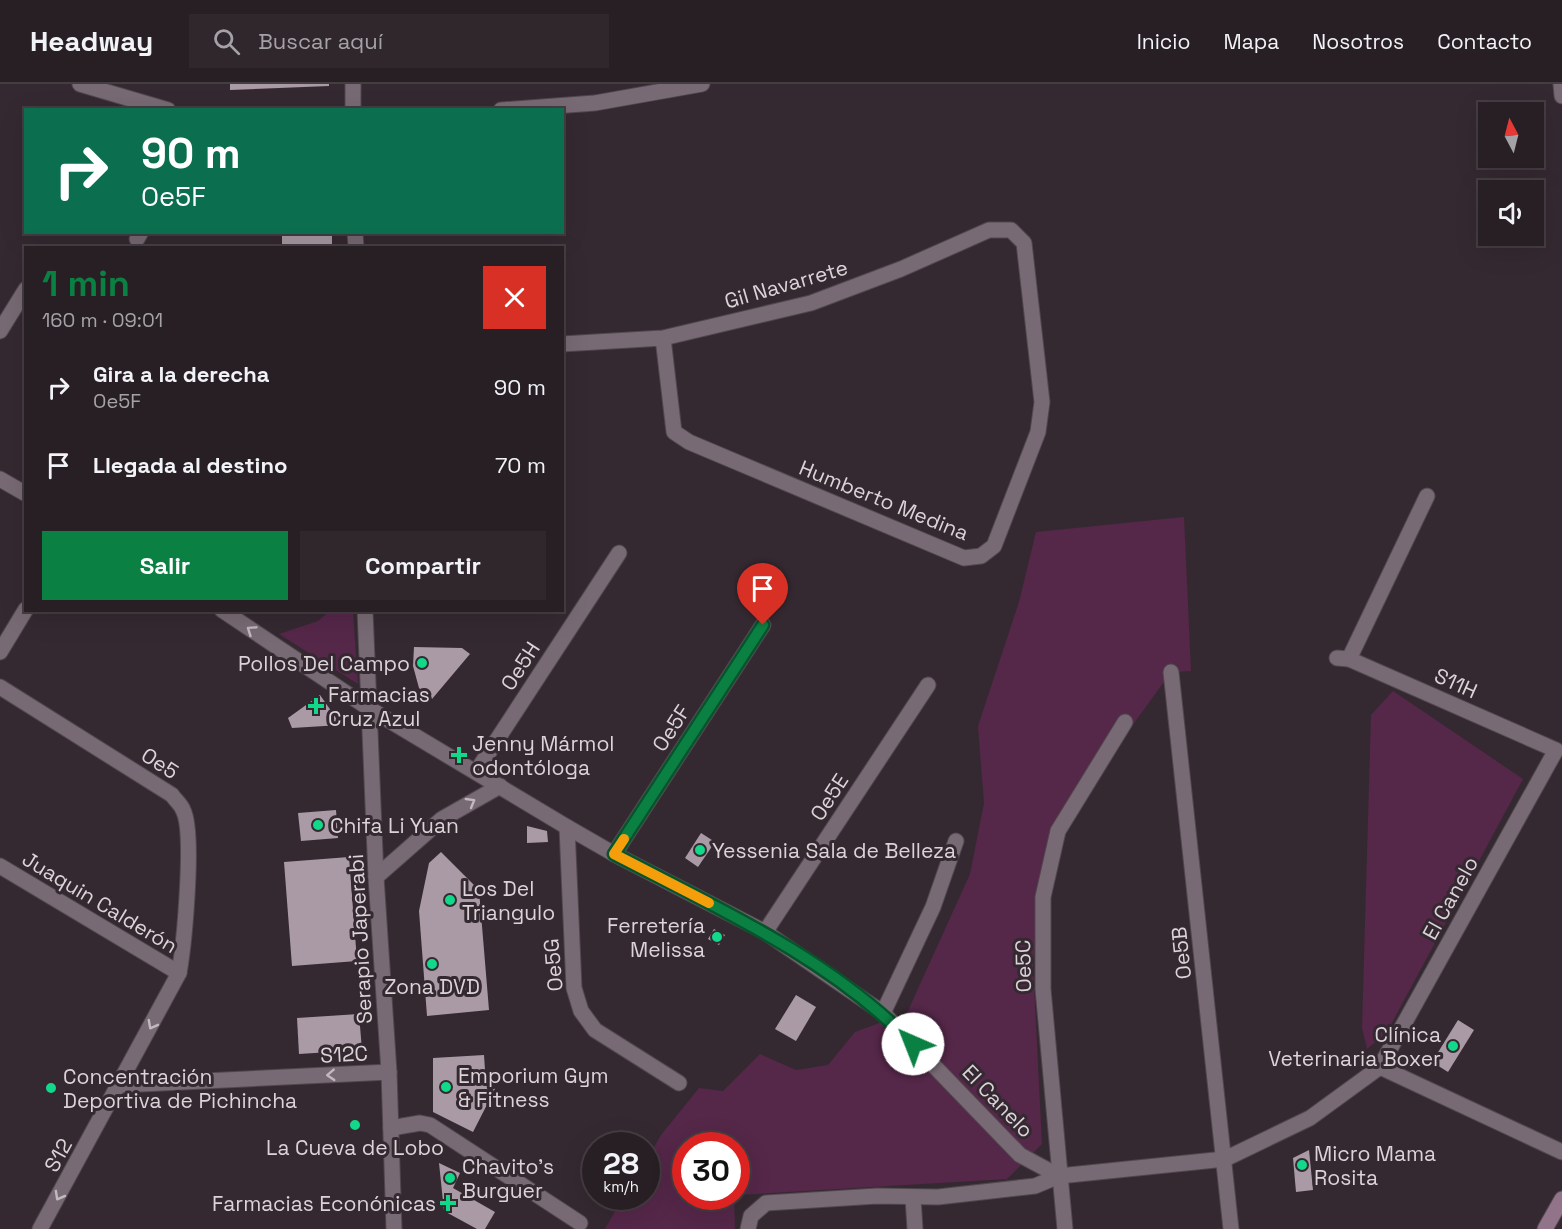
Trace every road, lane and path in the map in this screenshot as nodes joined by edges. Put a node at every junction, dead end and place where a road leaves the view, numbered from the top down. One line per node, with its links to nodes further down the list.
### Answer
1 (80, 84): 6 (street)
2 (352, 84): 7 (street)
3 (702, 84): 8 (street)
4 (1561, 84): 5 (street)
5 (1562, 96)
6 (161, 108)
7 (353, 108)
8 (528, 108)
9 (1011, 230): 12 (street, Gil Navarrete); 12 (street, Humberto Medina)
10 (24, 292): 11 (street)
11 (0, 331)
12 (663, 338): 13 (street, Gil Navarrete)
13 (564, 344)
14 (0, 479): 15 (street)
15 (24, 493)
16 (1427, 496): 28 (street, S11H)
17 (619, 553): 29 (street, Oe5H)
18 (24, 612): 22 (street)
19 (227, 612): 26 (street, El Canelo, one-way to 19)
20 (365, 612): 26 (street, Serapio Japerabi)
21 (763, 625): 33 (street, Oe5F)
22 (0, 652)
23 (1171, 672): 45 (street, Oe5B)
24 (928, 686): 36 (street, Oe5E)
25 (0, 687): 37 (street, Oe5)
26 (370, 709): 29 (street, El Canelo); 35 (street, Serapio Japerabi)
27 (1125, 722): 46 (street, Oe5C)
28 (1556, 750): 39 (street, El Canelo)
29 (476, 772): 30 (street, El Canelo)
30 (500, 786): 31 (street, El Canelo); 35 (street, one-way to 30)
31 (567, 827): 33 (street, El Canelo); 41 (street, Oe5G)
32 (956, 841): 38 (street)
33 (614, 854): 36 (street, El Canelo)
34 (0, 866): 37 (street, Juaquin Calderón)
35 (376, 877): 40 (street, Serapio Japerabi)
36 (765, 932): 38 (street, El Canelo)
37 (179, 973): 42 (street, S12, one-way to 42)
38 (883, 1013): 46 (street, El Canelo)
39 (1380, 1067): 44 (street); 45 (street, El Canelo)
40 (389, 1072): 42 (street, S12C, one-way to 42); 43 (street, Serapio Japerabi)
41 (679, 1083)
42 (121, 1085): 50 (street, S12, one-way to 50)
43 (391, 1128): 49 (street); 51 (street, Serapio Japerabi)
44 (1562, 1152)
45 (1225, 1159): 46 (street, El Canelo); 55 (street, Oe5B)
46 (1059, 1176): 47 (street); 54 (street, Oe5C)
47 (913, 1198): 52 (street); 53 (street)
48 (1562, 1199): 56 (street)
49 (580, 1223)
50 (40, 1229)
51 (394, 1229)
52 (748, 1229)
53 (915, 1229)
54 (1065, 1229)
55 (1231, 1229)
56 (1545, 1229)

